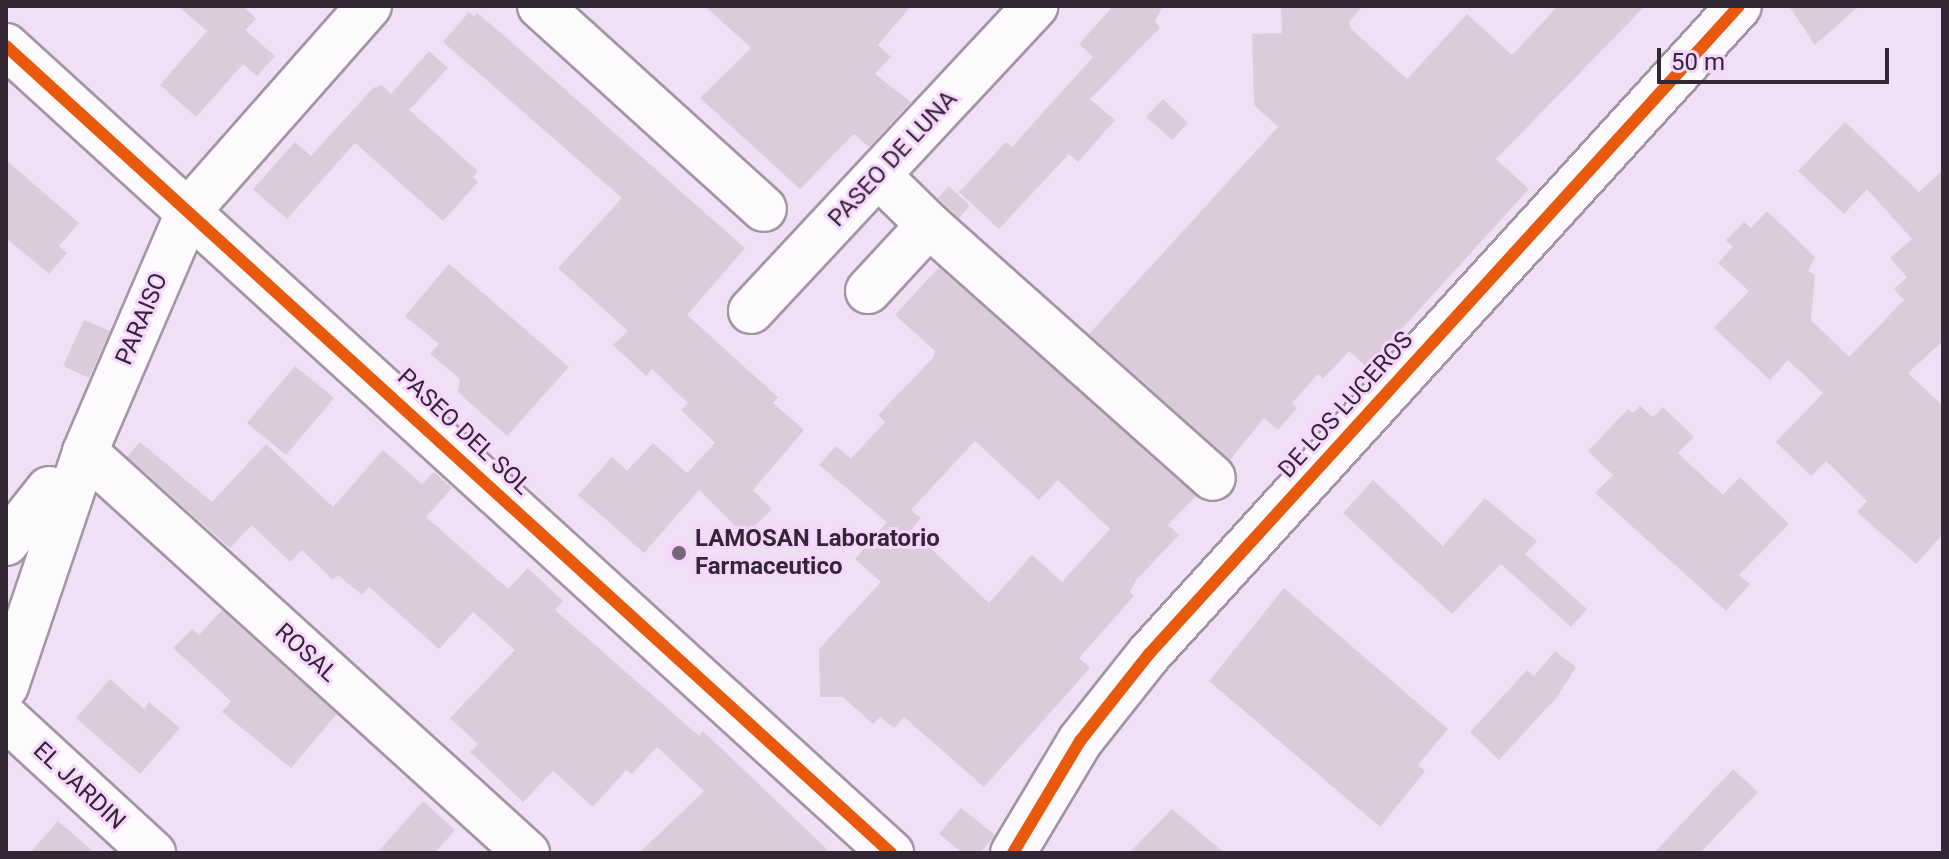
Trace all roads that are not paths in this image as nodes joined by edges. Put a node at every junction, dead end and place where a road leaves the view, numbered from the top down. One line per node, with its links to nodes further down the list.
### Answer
1 (369, 6): 8 (street, PARAISO)
2 (540, 6): 7 (street)
3 (1035, 6): 6 (street, PASEO DE LUNA)
4 (1739, 6): 21 (street, DE LOS LUCEROS)
5 (6, 46): 8 (street, PASEO DEL SOL)
6 (878, 175): 9 (street); 11 (street, PASEO DE LUNA)
7 (764, 209)
8 (189, 210): 12 (street, PARAISO); 20 (street, PASEO DEL SOL)
9 (929, 225): 10 (street); 13 (street)
10 (868, 291)
11 (751, 311)
12 (85, 452): 16 (street, PARAISO); 19 (street, ROSAL)
13 (1213, 478)
14 (49, 489): 15 (street)
15 (6, 543)
16 (7, 677)
17 (6, 718): 18 (street, EL JARDIN)
18 (153, 853)
19 (527, 853)
20 (891, 853)
21 (1013, 853)

